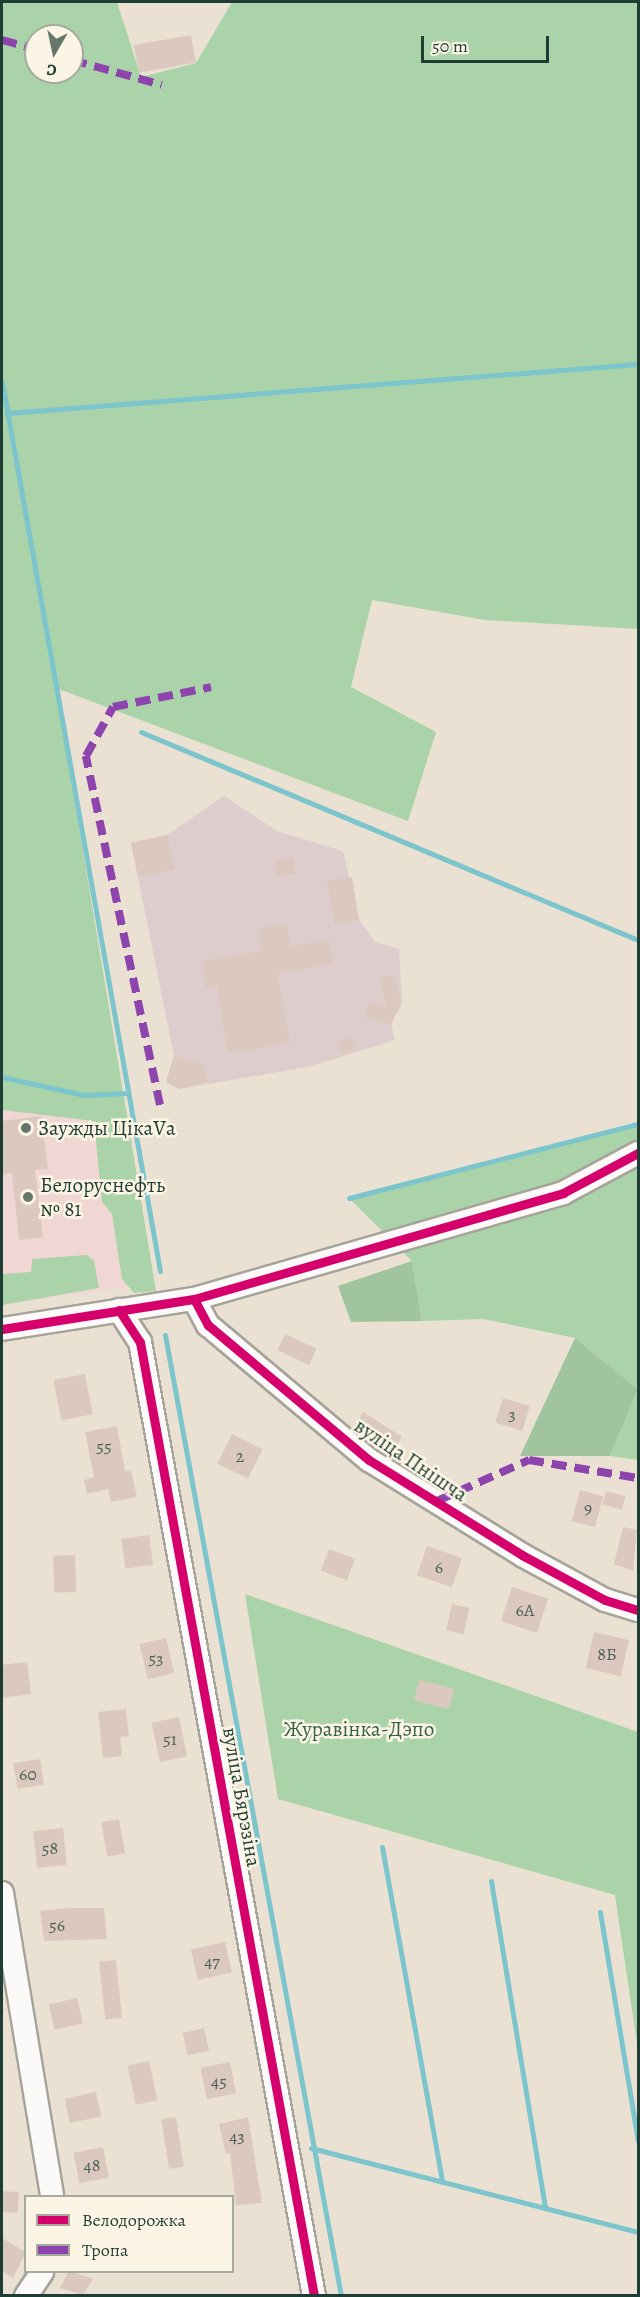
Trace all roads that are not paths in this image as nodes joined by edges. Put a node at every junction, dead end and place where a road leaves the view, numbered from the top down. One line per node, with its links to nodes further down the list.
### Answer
1 (639, 1153): 2 (street)
2 (194, 1299): 3 (street); 5 (street, вуліца Пнішча)
3 (120, 1310): 4 (street); 10 (street, вуліца Бярэзіна)
4 (2, 1329)
5 (639, 1610)
6 (2, 1893): 7 (street)
7 (52, 2195)
8 (41, 2273): 9 (street)
9 (26, 2295)
10 (314, 2295)

